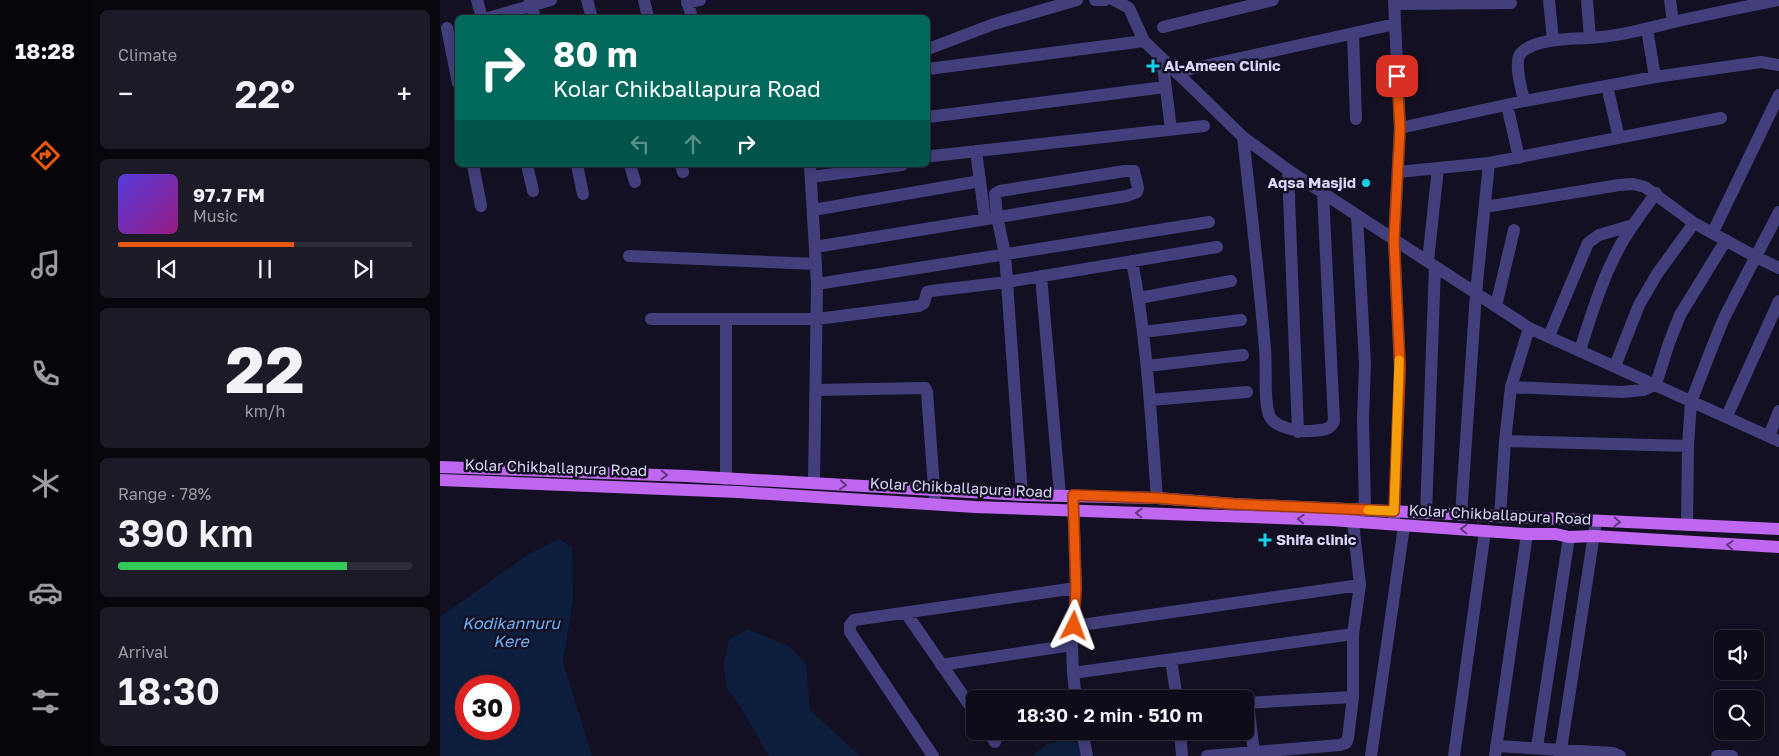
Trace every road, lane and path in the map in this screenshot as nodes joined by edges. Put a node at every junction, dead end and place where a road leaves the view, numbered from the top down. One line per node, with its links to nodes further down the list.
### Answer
1 (477, 0): 18 (street)
2 (551, 0): 17 (street)
3 (587, 0): 20 (street)
4 (644, 0): 21 (street)
5 (1076, 0): 32 (street)
6 (1094, 0): 7 (street)
7 (1105, 0)
8 (1114, 0): 31 (street)
9 (1273, 0): 26 (street)
10 (1549, 0): 30 (street)
11 (1587, 0): 29 (street)
12 (1670, 0): 23 (street)
13 (1779, 0): 23 (street)
14 (691, 1): 22 (street)
15 (1394, 2): 16 (street); 24 (street)
16 (1511, 3)
17 (532, 8): 19 (street)
18 (481, 15)
19 (501, 15)
20 (591, 15)
21 (647, 15)
22 (692, 15)
23 (1673, 22): 27 (street)
24 (1395, 24): 28 (street); 48 (street)
25 (448, 27): 35 (street)
26 (1163, 27)
27 (1647, 29): 29 (street); 38 (street)
28 (1353, 34): 37 (street); 46 (street)
29 (1590, 38): 30 (street)
30 (1553, 40): 42 (street)
31 (1144, 41): 33 (street); 36 (street)
32 (930, 48)
33 (1162, 58): 37 (street); 40 (street)
34 (1779, 65): 38 (street)
35 (455, 67)
36 (930, 69)
37 (1177, 72): 50 (street)
38 (1655, 77): 39 (street)
39 (1607, 86): 42 (street); 51 (street)
40 (1166, 87): 44 (street); 49 (street)
41 (1779, 95): 81 (street)
42 (1524, 101): 43 (street)
43 (1507, 105): 48 (street); 54 (street)
44 (930, 117)
45 (1721, 118): 51 (street)
46 (1356, 119)
47 (1204, 126): 49 (street)
48 (1400, 128): 64 (street)
49 (1171, 129): 52 (street)
50 (1243, 137): 62 (street); 120 (street)
51 (1619, 138): 54 (street)
52 (976, 151): 53 (street); 66 (street)
53 (932, 156)
54 (1519, 158): 55 (street)
55 (1489, 164): 61 (street); 72 (street)
56 (473, 167): 71 (street)
57 (527, 167): 67 (street)
58 (577, 167): 70 (street)
59 (631, 167): 65 (street)
60 (871, 167): 63 (street)
61 (1438, 168): 64 (street); 91 (street)
62 (1288, 170): 68 (street); 120 (street)
63 (810, 171): 73 (street)
64 (1398, 172): 82 (street)
65 (635, 182)
66 (980, 182): 73 (street); 76 (street)
67 (533, 191)
68 (1323, 193): 75 (street); 120 (street)
69 (1656, 193): 72 (street); 78 (street); 79 (street)
70 (583, 194)
71 (481, 206)
72 (1485, 207): 97 (street)
73 (813, 210): 84 (street)
74 (1779, 212): 88 (street)
75 (1357, 215): 82 (street); 134 (street)
76 (991, 218): 76 (street); 84 (street); 86 (street)
77 (1209, 222): 86 (street)
78 (1694, 223): 81 (street); 111 (street)
79 (1634, 225): 107 (street); 108 (street)
80 (1514, 230): 100 (street)
81 (1713, 232): 83 (street)
82 (1394, 240): 91 (street); 135 (street)
83 (1726, 240): 88 (street); 112 (street)
84 (815, 247): 90 (street)
85 (1217, 247): 89 (street)
86 (1005, 254): 95 (street); 96 (street)
87 (629, 256): 90 (street)
88 (1756, 258): 92 (street); 117 (street)
89 (1132, 261): 93 (street); 98 (street)
90 (816, 264): 96 (street)
91 (1431, 264): 97 (street); 136 (street)
92 (1779, 268)
93 (1040, 276): 95 (street); 130 (street)
94 (1231, 281): 98 (street)
95 (1007, 282): 103 (street); 129 (street)
96 (817, 284): 103 (street)
97 (1476, 293): 100 (street); 137 (street)
98 (1139, 298): 106 (street)
99 (1779, 301): 119 (street)
100 (1496, 306): 105 (street)
101 (651, 319): 102 (street)
102 (726, 319): 103 (street); 125 (street)
103 (817, 319): 114 (street)
104 (1241, 320): 106 (street)
105 (1529, 328): 107 (street); 113 (street)
106 (1143, 332): 110 (street)
107 (1548, 336): 108 (street)
108 (1580, 350): 111 (street)
109 (1243, 355): 110 (street)
110 (1147, 366): 116 (street)
111 (1615, 366): 112 (street)
112 (1656, 384): 113 (street); 117 (street)
113 (1510, 387): 122 (street)
114 (816, 390): 127 (street); 128 (street)
115 (1248, 392): 116 (street)
116 (1150, 400): 131 (street)
117 (1691, 402): 119 (street); 123 (street)
118 (1779, 411): 121 (street)
119 (1727, 416): 121 (street)
120 (1298, 432)
121 (1774, 438)
122 (1505, 441): 123 (street); 138 (street)
123 (1688, 446): 142 (street)
124 (440, 467): 125 (main road, Kolar Chikballapura Road, one-way to 125)
125 (726, 479): 127 (main road, Kolar Chikballapura Road)
126 (440, 480): 132 (main road, Kolar Chikballapura Road)
127 (814, 483): 128 (main road, Kolar Chikballapura Road, one-way to 128)
128 (935, 490): 129 (main road, Kolar Chikballapura Road); 132 (street)
129 (1022, 495): 130 (main road, Kolar Chikballapura Road)
130 (1067, 495): 131 (main road, Kolar Chikballapura Road); 133 (street)
131 (1157, 498): 134 (main road, Kolar Chikballapura Road)
132 (935, 504): 133 (main road, Kolar Chikballapura Road)
133 (1073, 510): 140 (main road, Kolar Chikballapura Road, one-way to 133); 150 (street)
134 (1366, 510): 135 (main road, Kolar Chikballapura Road)
135 (1394, 511): 136 (main road, Kolar Chikballapura Road); 141 (street)
136 (1426, 513): 137 (main road, Kolar Chikballapura Road)
137 (1461, 515): 138 (main road, Kolar Chikballapura Road)
138 (1500, 516): 139 (main road, Kolar Chikballapura Road)
139 (1596, 521): 142 (main road, Kolar Chikballapura Road, one-way to 142); 146 (street)
140 (1353, 522): 141 (main road, Kolar Chikballapura Road); 149 (street)
141 (1399, 525): 144 (main road, Kolar Chikballapura Road, one-way to 141); 174 (street)
142 (1687, 525): 143 (main road, Kolar Chikballapura Road)
143 (1779, 529)
144 (1485, 531): 145 (main road, Kolar Chikballapura Road); 175 (street)
145 (1527, 534): 147 (main road, Kolar Chikballapura Road); 167 (street)
146 (1594, 536): 147 (main road, Kolar Chikballapura Road); 148 (main road, Kolar Chikballapura Road, one-way to 146); 169 (street)
147 (1569, 537): 166 (street)
148 (1779, 547)
149 (1360, 585): 152 (street); 153 (street)
150 (1076, 588): 151 (street); 152 (street)
151 (906, 613): 156 (street); 170 (street)
152 (1074, 626): 154 (street)
153 (1353, 634): 155 (street); 160 (street)
154 (1072, 645): 156 (street); 157 (street)
155 (1171, 660): 157 (street); 159 (street)
156 (941, 665): 161 (street)
157 (1072, 673): 158 (street)
158 (1075, 690)
159 (1175, 690)
160 (1353, 698): 162 (street); 168 (street)
161 (966, 700)
162 (1254, 703)
163 (1084, 740): 171 (street)
164 (1181, 740): 172 (street)
165 (1252, 740): 168 (street)
166 (1537, 747): 167 (street); 169 (street)
167 (1496, 751)
168 (1254, 753): 173 (street)
169 (1560, 753): 176 (street)
170 (933, 756)
171 (1087, 756)
172 (1182, 756)
173 (1207, 756)
174 (1371, 756)
175 (1454, 756)
176 (1620, 756)
177 (1716, 756): 178 (street)
178 (1732, 756)

